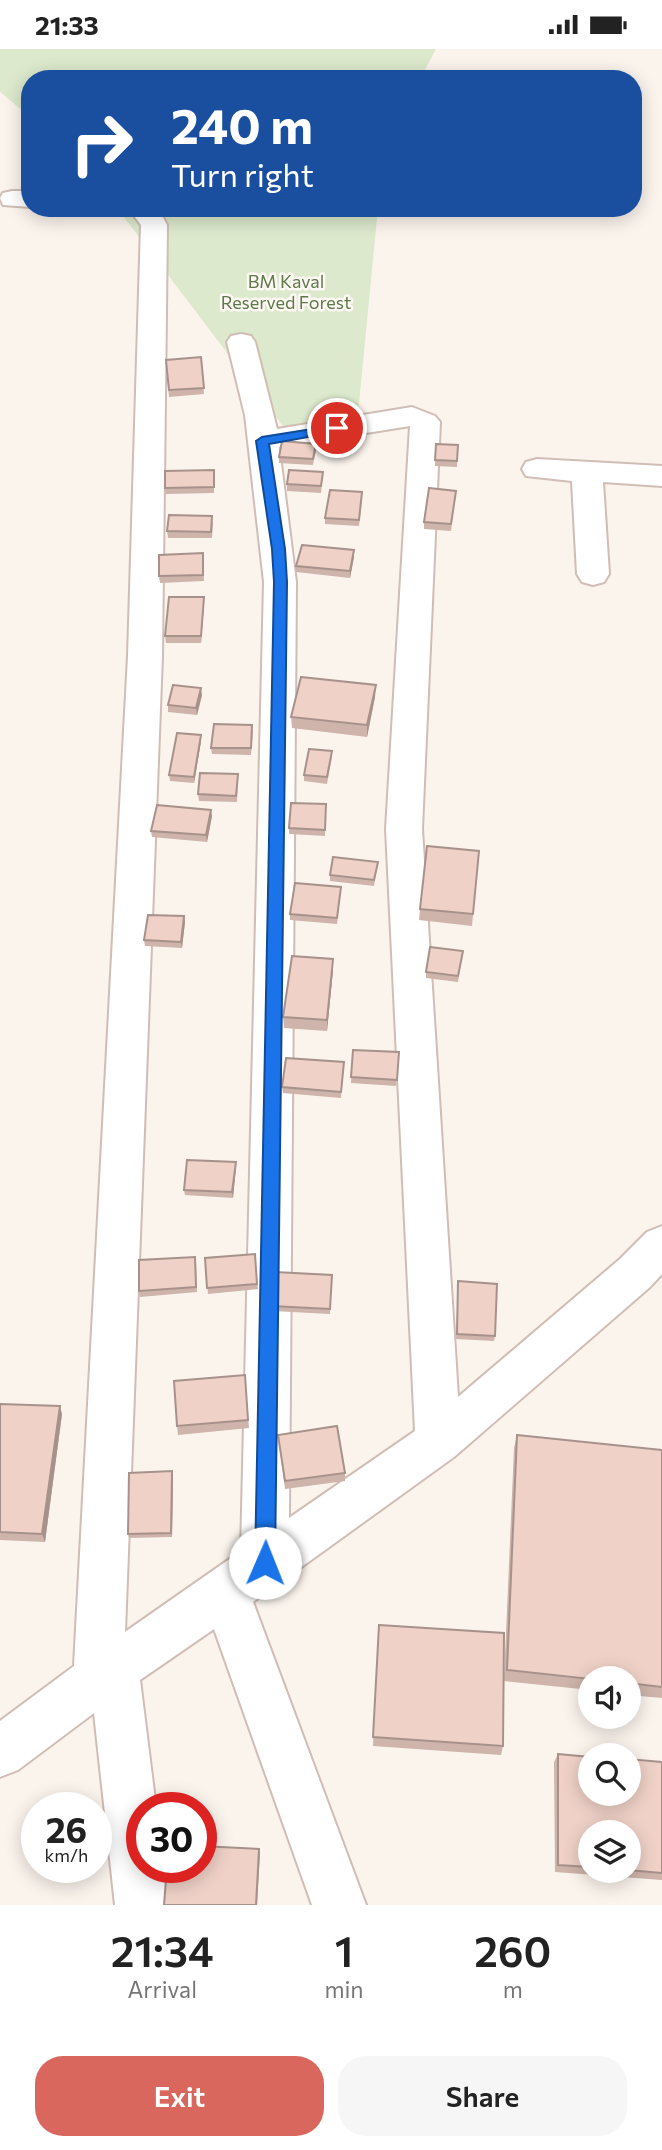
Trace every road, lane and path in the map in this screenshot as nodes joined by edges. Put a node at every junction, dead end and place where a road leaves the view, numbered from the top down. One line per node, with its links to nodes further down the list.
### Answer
1 (151, 217): 12 (street)
2 (241, 342): 3 (street)
3 (262, 441): 9 (street); 10 (street)
4 (537, 469): 5 (street)
5 (587, 472): 6 (street); 7 (street)
6 (662, 476)
7 (593, 574)
8 (662, 1245): 9 (street)
9 (438, 1442): 10 (street)
10 (265, 1563): 11 (street)
11 (225, 1593): 12 (street); 15 (street)
12 (106, 1674): 13 (street); 14 (street)
13 (0, 1752)
14 (142, 1905)
15 (339, 1905)

